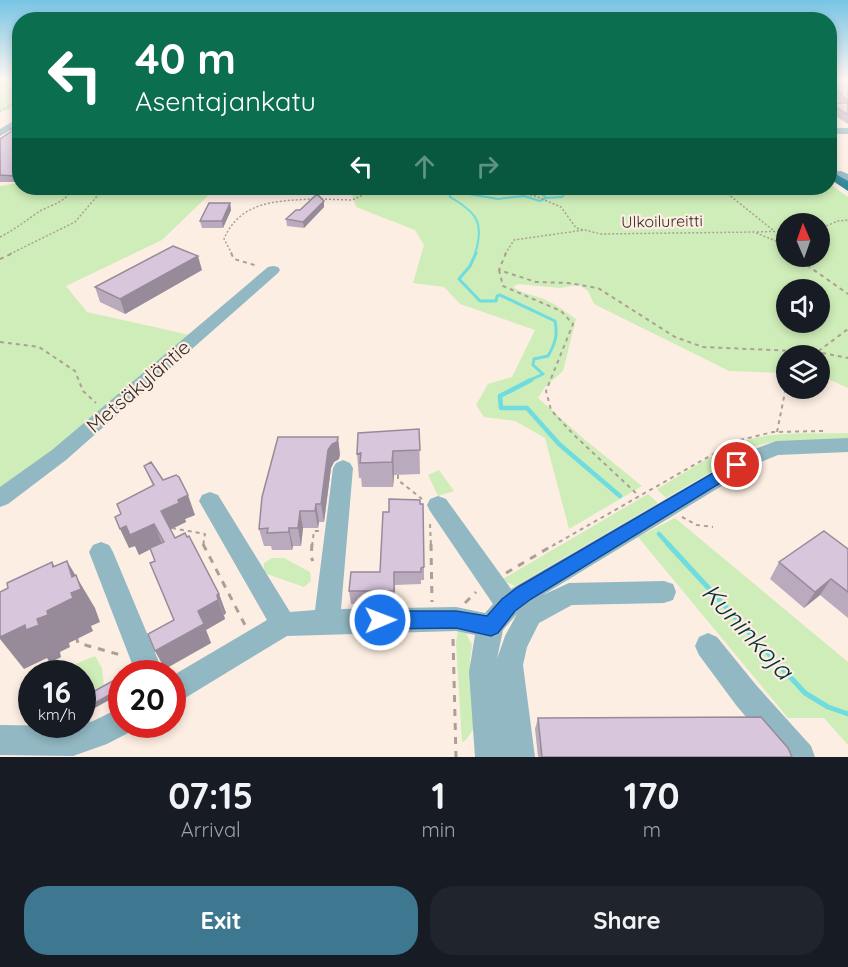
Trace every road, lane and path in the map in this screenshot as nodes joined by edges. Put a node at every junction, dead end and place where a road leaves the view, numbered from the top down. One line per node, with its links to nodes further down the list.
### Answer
1 (69, 195): 12 (path)
2 (98, 195): 14 (path)
3 (361, 195): 16 (path)
4 (531, 195): 6 (path)
5 (729, 195): 10 (path)
6 (547, 201): 9 (path)
7 (848, 220): 8 (path)
8 (830, 224)
9 (584, 230): 11 (path, Ulkoilureitti); 17 (path)
10 (774, 231): 11 (path)
11 (754, 232): 13 (path, Ulkoilureitti)
12 (0, 237)
13 (776, 242)
14 (0, 259)
15 (810, 267): 18 (path)
16 (273, 270): 26 (street, Metsäkyläntie)
17 (499, 270): 22 (path); 31 (path)
18 (848, 294)
19 (848, 329): 21 (path)
20 (0, 342): 26 (path)
21 (826, 345)
22 (776, 350)
23 (830, 355): 24 (path)
24 (848, 358)
25 (784, 399): 27 (path)
26 (107, 413): 32 (street, Metsäkyläntie)
27 (777, 432)
28 (848, 445): 40 (street)
29 (343, 468): 42 (street)
30 (398, 475): 34 (path)
31 (638, 495)
32 (0, 498)
33 (210, 501): 43 (street)
34 (434, 505): 40 (street); 41 (path)
35 (678, 514): 37 (path)
36 (171, 525): 45 (path)
37 (713, 527)
38 (101, 552): 49 (street)
39 (663, 592): 52 (street)
40 (508, 605): 44 (street)
41 (432, 608)
42 (327, 621): 43 (street); 44 (street)
43 (283, 624): 50 (street)
44 (491, 626): 51 (street)
45 (248, 631)
46 (75, 634): 48 (path)
47 (708, 646): 57 (street)
48 (122, 656)
49 (144, 660)
50 (186, 683)
51 (485, 696): 52 (street); 55 (street)
52 (513, 696): 56 (street)
53 (108, 728): 54 (street)
54 (0, 740)
55 (490, 757)
56 (520, 757)
57 (800, 757)

